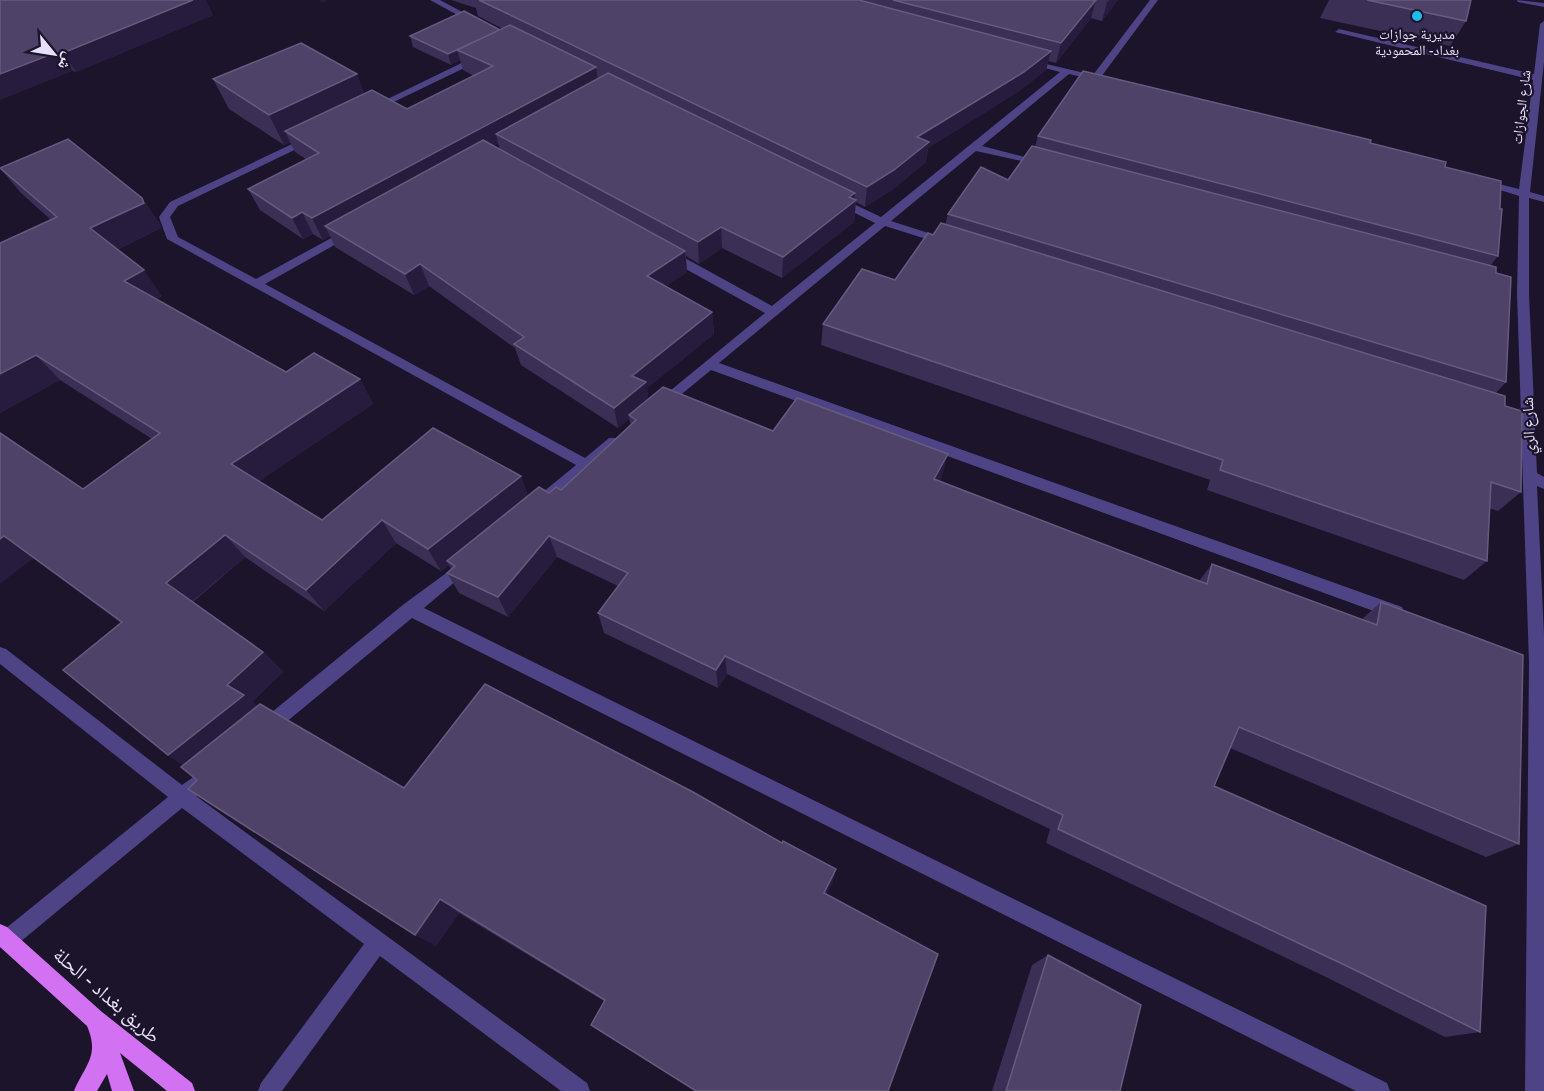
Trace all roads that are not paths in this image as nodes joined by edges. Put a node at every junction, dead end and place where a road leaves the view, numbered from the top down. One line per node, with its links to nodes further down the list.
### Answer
1 (434, 0): 6 (street)
2 (1154, 0): 12 (street)
3 (1521, 0): 4 (street)
4 (1544, 5)
5 (1544, 24): 11 (street, شارع الجوازات)
6 (484, 25)
7 (1339, 32): 11 (street)
8 (494, 51): 14 (street)
9 (1021, 58): 10 (street)
10 (1067, 71): 12 (street); 16 (street)
11 (1538, 78): 19 (street, شارع الجوازات)
12 (1095, 79): 13 (street)
13 (1106, 82)
14 (366, 112)
15 (323, 132): 26 (street)
16 (974, 147): 17 (street); 22 (street)
17 (1054, 168)
18 (1468, 179): 19 (street)
19 (1524, 194): 21 (street); 31 (street, شارع الري)
20 (830, 196): 22 (street)
21 (1544, 199)
22 (882, 222): 24 (street); 27 (street)
23 (357, 228): 26 (street)
24 (950, 243)
25 (661, 250): 27 (street)
26 (256, 284): 33 (street)
27 (772, 312): 28 (street)
28 (709, 364): 30 (street); 38 (street)
29 (1494, 411): 31 (street)
30 (648, 415)
31 (1528, 422): 34 (street, شارع الري)
32 (622, 436): 33 (street)
33 (587, 465): 35 (street)
34 (1537, 480): 52 (street, شارع الري)
35 (531, 510)
36 (475, 556): 37 (street)
37 (411, 609): 40 (street); 51 (street)
38 (1414, 619)
39 (0, 654): 42 (street)
40 (255, 737)
41 (219, 767): 42 (street)
42 (182, 797): 43 (street); 44 (street)
43 (4, 937): 45 (main road, طريق بغداد - الحلة)
44 (378, 942): 49 (street); 50 (street)
45 (95, 1019): 46 (main road); 47 (main road); 48 (main road, طريق بغداد - الحلة)
46 (85, 1091)
47 (123, 1091)
48 (184, 1091)
49 (269, 1091)
50 (579, 1091)
51 (1379, 1091)
52 (1536, 1091)

